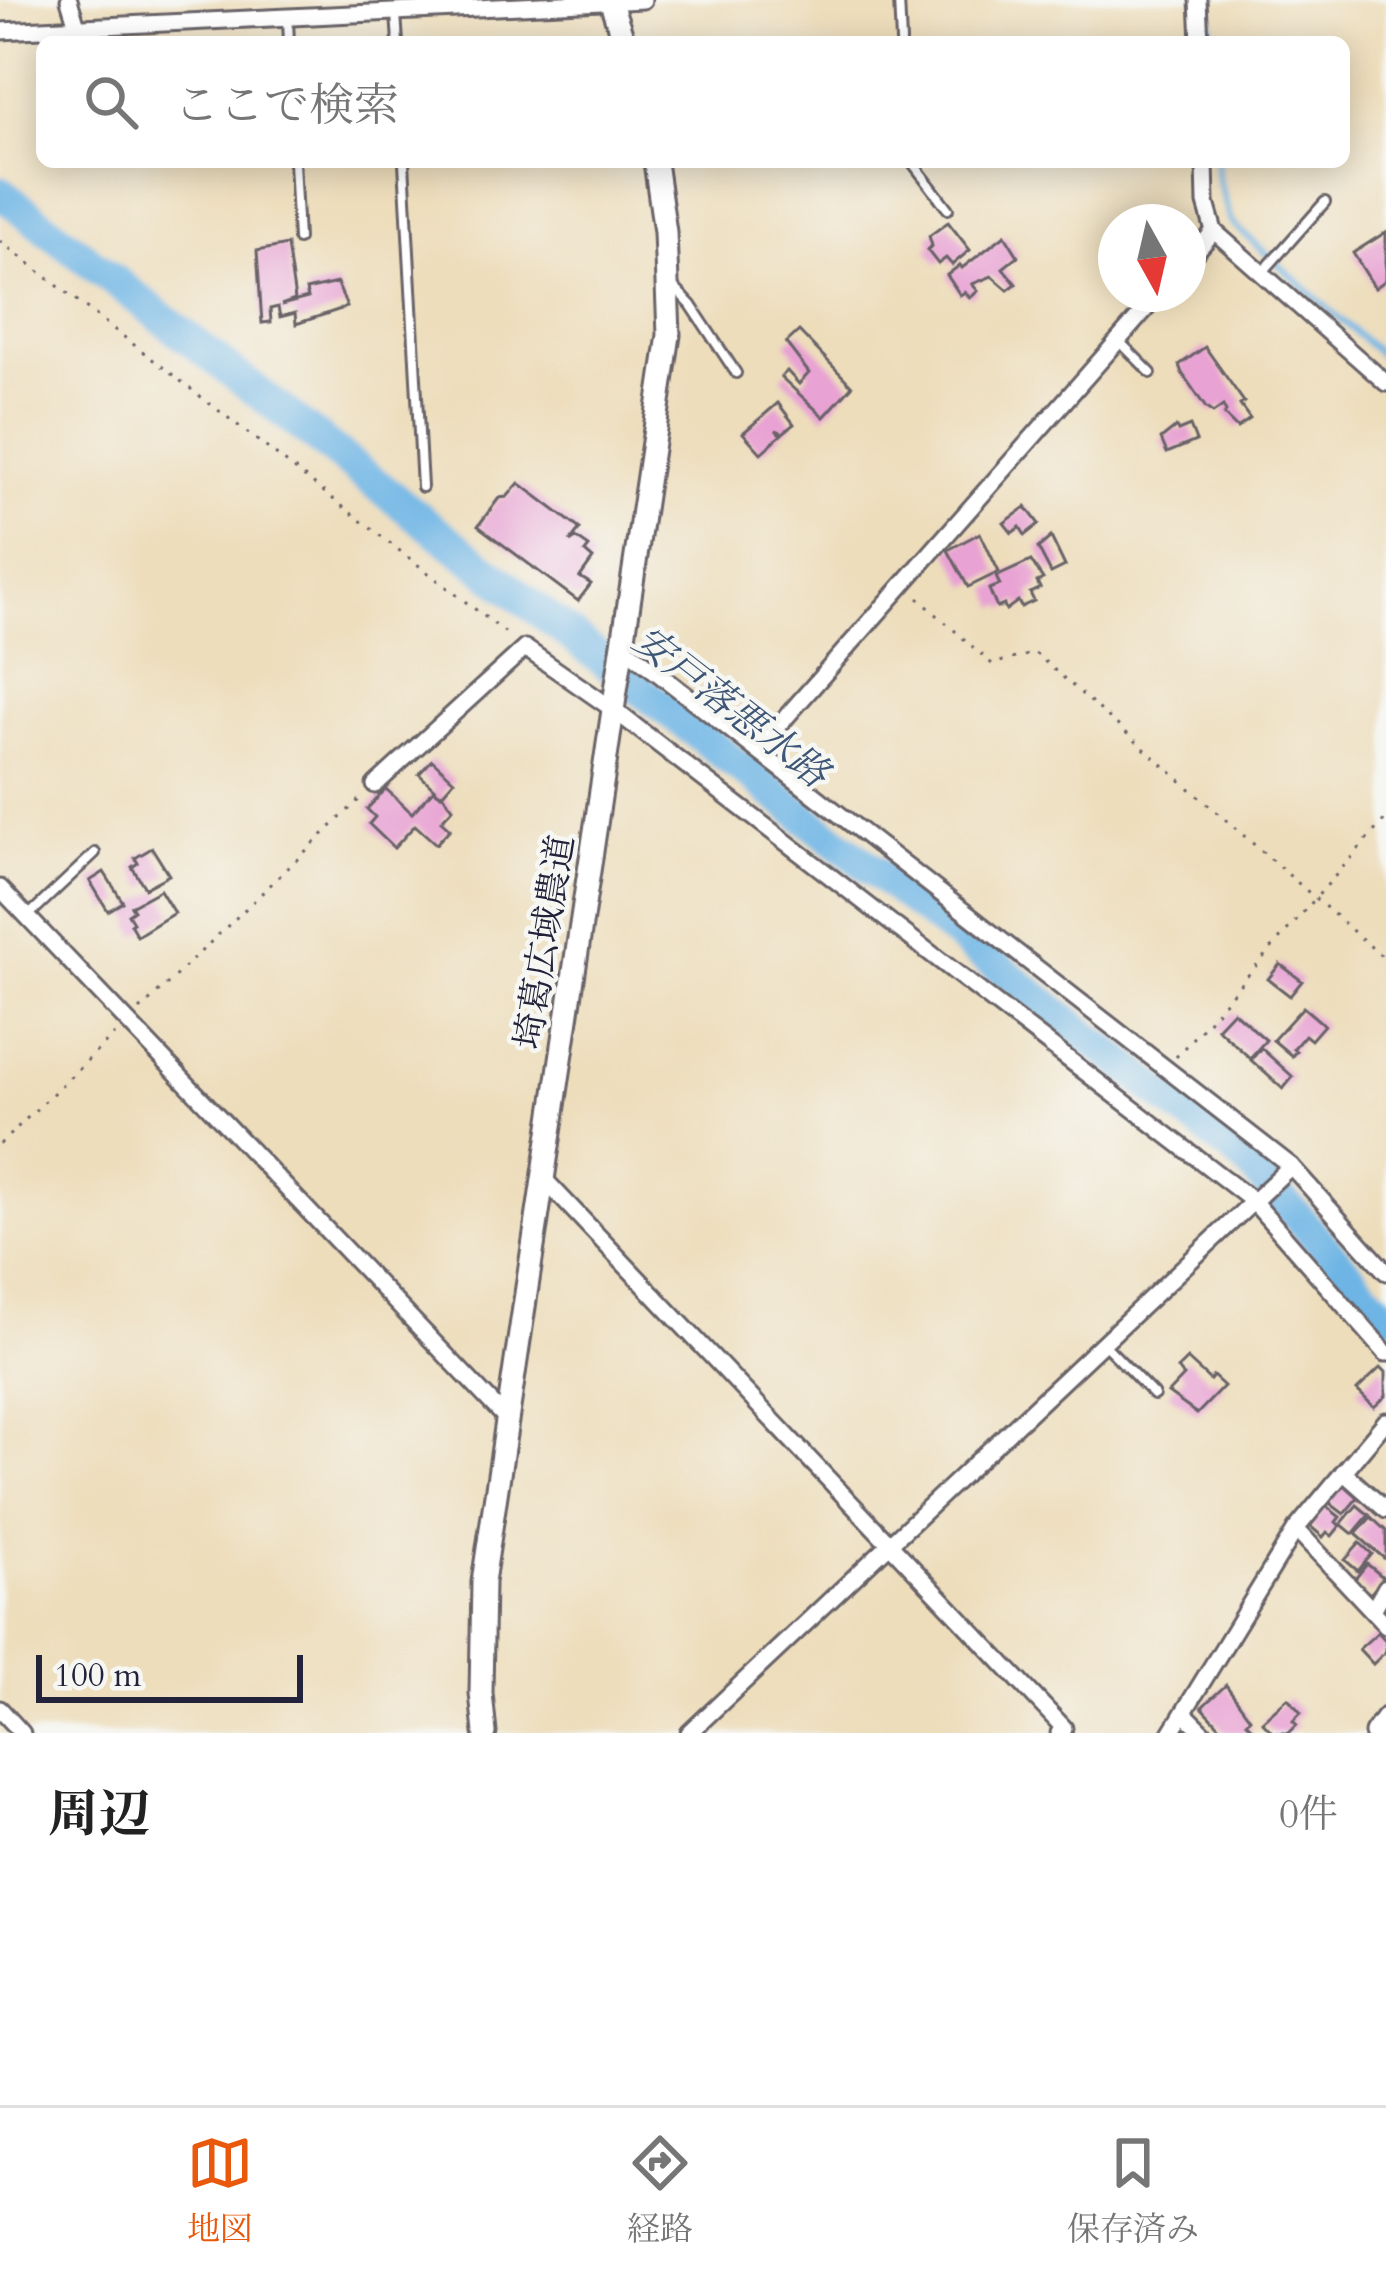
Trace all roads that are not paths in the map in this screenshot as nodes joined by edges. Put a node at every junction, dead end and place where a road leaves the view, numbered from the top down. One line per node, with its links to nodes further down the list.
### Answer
1 (69, 0): 8 (street)
2 (643, 0): 5 (street)
3 (898, 0): 13 (lane)
4 (1198, 0): 14 (street)
5 (610, 1): 6 (street); 12 (street)
6 (396, 11): 7 (street); 11 (lane)
7 (287, 16): 8 (street); 10 (lane)
8 (77, 26): 9 (street)
9 (0, 31)
10 (289, 36)
11 (398, 36)
12 (622, 36)
13 (901, 36)
14 (1200, 36)
15 (294, 168): 23 (lane)
16 (404, 168): 32 (lane)
17 (656, 168): 26 (street, 埼葛広域農道)
18 (917, 168): 21 (lane)
19 (1205, 168): 22 (street)
20 (1325, 202): 25 (lane)
21 (948, 209)
22 (1214, 231): 24 (street); 25 (street)
23 (298, 239)
24 (1206, 240)
25 (1261, 273): 31 (street)
26 (667, 279): 29 (lane); 33 (street, 埼葛広域農道)
27 (1143, 312): 28 (street)
28 (1118, 340): 30 (lane); 35 (street)
29 (736, 373)
30 (1151, 373)
31 (1386, 383)
32 (422, 487)
33 (622, 650): 34 (street, 埼葛広域農道); 35 (street)
34 (614, 705): 36 (street); 41 (street, 埼葛広域農道); 42 (street)
35 (757, 750): 40 (street)
36 (375, 784)
37 (95, 854): 39 (lane)
38 (0, 888): 39 (street)
39 (27, 917): 47 (street)
40 (1291, 1166): 42 (street); 43 (street)
41 (543, 1178): 47 (street, 埼葛広域農道); 52 (street)
42 (1253, 1201): 44 (street); 45 (street)
43 (1386, 1272)
44 (1102, 1342): 46 (lane); 52 (street)
45 (1386, 1353)
46 (1154, 1395)
47 (505, 1417): 61 (street, 埼葛広域農道)
48 (1386, 1421): 49 (street)
49 (1343, 1472): 50 (street); 51 (street)
50 (1386, 1510)
51 (1296, 1529): 54 (street); 57 (street)
52 (890, 1542): 59 (street); 62 (street)
53 (1386, 1586): 54 (street)
54 (1372, 1610): 55 (street)
55 (1386, 1624)
56 (0, 1709): 60 (street)
57 (1185, 1714): 63 (street); 64 (street)
58 (1386, 1719): 65 (street)
59 (1064, 1731)
60 (22, 1733)
61 (485, 1733)
62 (689, 1733)
63 (1172, 1733)
64 (1204, 1733)
65 (1376, 1733)

